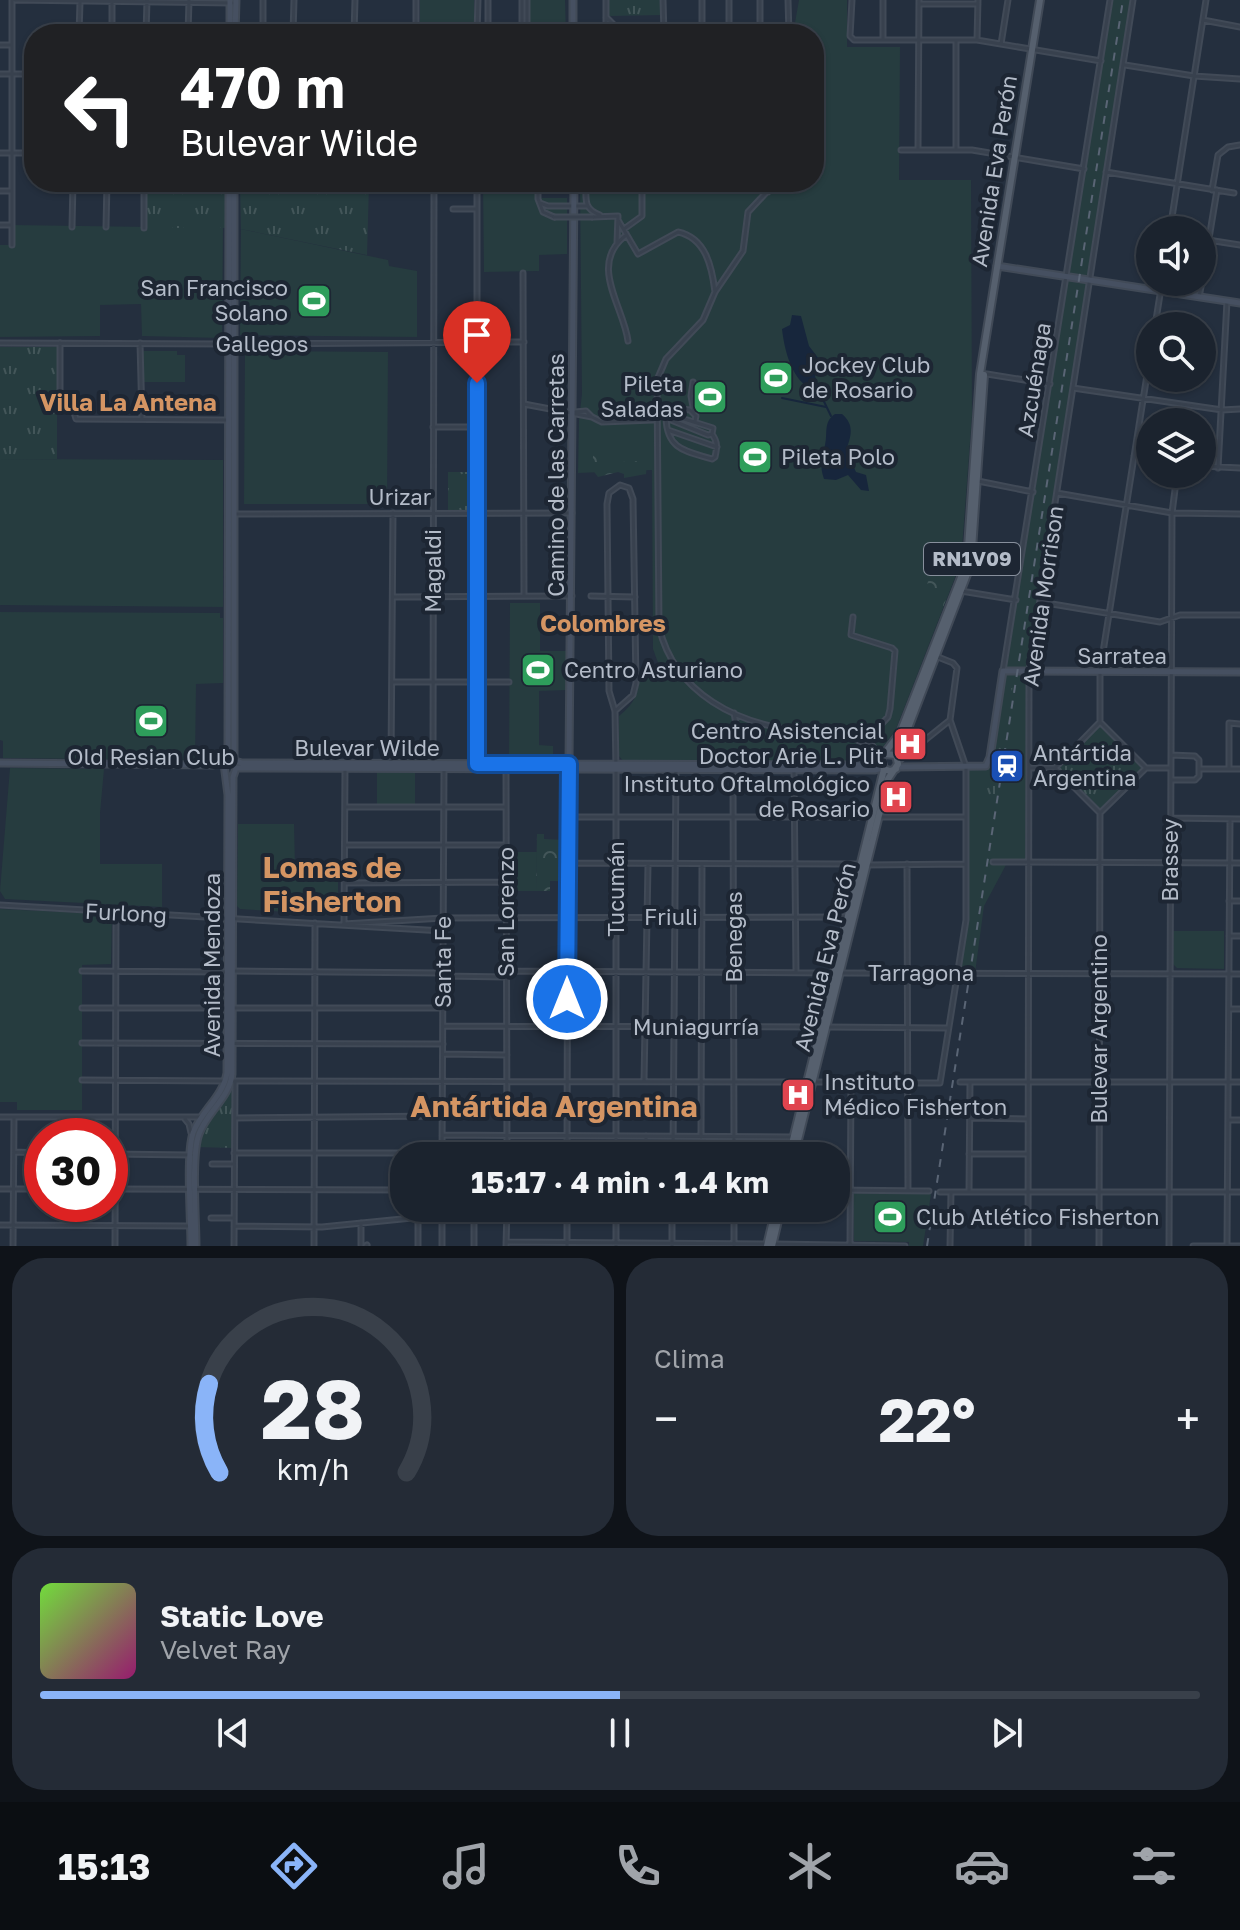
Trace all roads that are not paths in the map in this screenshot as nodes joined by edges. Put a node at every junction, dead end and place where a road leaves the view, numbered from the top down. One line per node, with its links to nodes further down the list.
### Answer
1 (14, 0): 2 (street); 60 (street)
2 (47, 0): 3 (street)
3 (80, 0): 25 (street); 33 (street)
4 (263, 0): 38 (street)
5 (294, 0): 39 (street)
6 (355, 0): 40 (street)
7 (416, 0): 41 (street)
8 (478, 0): 42 (street)
9 (488, 0): 43 (street)
10 (525, 0): 44 (street)
11 (573, 0): 45 (main road)
12 (606, 0): 31 (street)
13 (663, 0): 48 (street)
14 (702, 0): 49 (street)
15 (729, 0): 50 (street)
16 (760, 0): 51 (street)
17 (788, 0): 52 (street)
18 (852, 0): 54 (street)
19 (883, 0): 54 (street)
20 (1008, 0): 58 (street)
21 (1040, 0): 61 (main road, Avenida Eva Perón / RN1V09)
22 (1110, 0): 62 (street, Azcuénaga)
23 (1133, 0): 63 (street, Avenida Morrison)
24 (1206, 0): 32 (street)
25 (112, 1): 26 (street); 34 (street)
26 (147, 1): 27 (street); 35 (street)
27 (189, 1): 28 (street); 36 (street)
28 (233, 1): 37 (main road)
29 (919, 2): 30 (street); 55 (street)
30 (978, 2): 57 (street)
31 (606, 16): 46 (street); 47 (street)
32 (1203, 20): 53 (street); 67 (street)
33 (79, 24)
34 (112, 24)
35 (146, 24)
36 (188, 24)
37 (233, 24)
38 (263, 24)
39 (293, 24)
40 (354, 24)
41 (416, 24)
42 (477, 24)
43 (488, 24)
44 (524, 24)
45 (573, 24)
46 (606, 24)
47 (614, 24)
48 (664, 24)
49 (702, 24)
50 (729, 24)
51 (760, 24)
52 (789, 24)
53 (1240, 27)
54 (883, 40): 55 (street)
55 (919, 40): 56 (street); 71 (street)
56 (956, 40): 57 (street); 72 (street)
57 (977, 40): 58 (street)
58 (1001, 44): 61 (street)
59 (0, 45): 60 (street)
60 (11, 45): 65 (street)
61 (1032, 50): 62 (street); 76 (main road, Avenida Eva Perón / RN1V09)
62 (1101, 61): 77 (street, Azcuénaga)
63 (1123, 65): 67 (street); 78 (street, Avenida Morrison)
64 (0, 74): 65 (street)
65 (11, 74): 66 (street); 74 (street)
66 (24, 74)
67 (1194, 76): 68 (street); 79 (street)
68 (1240, 79)
69 (1238, 147): 80 (street)
70 (901, 150): 71 (street)
71 (918, 150): 72 (street)
72 (956, 150): 76 (street)
73 (0, 153): 74 (street)
74 (11, 153): 75 (street); 82 (street)
75 (24, 153)
76 (1015, 158): 77 (street); 116 (main road, Avenida Eva Perón / RN1V09)
77 (1084, 169): 119 (street, Azcuénaga)
78 (1106, 172): 79 (street); 121 (street, Avenida Morrison)
79 (1177, 184): 80 (street); 102 (street)
80 (1214, 190): 95 (street); 103 (street)
81 (0, 191): 82 (street)
82 (12, 191): 106 (street)
83 (73, 192): 107 (street)
84 (107, 192): 108 (street)
85 (144, 192): 109 (street)
86 (232, 192): 135 (main road)
87 (233, 192): 135 (main road)
88 (434, 192): 129 (street, Magaldi)
89 (477, 192): 100 (street)
90 (539, 192): 96 (street)
91 (574, 192): 97 (main road, Camino de las Carretas)
92 (586, 192): 98 (street)
93 (642, 192): 110 (street)
94 (768, 192): 120 (street)
95 (1234, 193)
96 (540, 203): 97 (street); 101 (street, bridge)
97 (575, 206): 98 (street); 148 (main road, Camino de las Carretas)
98 (586, 206): 101 (street)
99 (453, 209): 100 (street)
100 (476, 209): 130 (street)
101 (595, 216): 104 (street)
102 (1172, 216)
103 (1211, 216)
104 (618, 220): 110 (street); 113 (street)
105 (0, 225): 106 (street)
106 (11, 225): 114 (street)
107 (72, 227)
108 (106, 227)
109 (144, 228)
110 (622, 230): 111 (street)
111 (625, 236): 113 (street); 118 (street)
112 (1216, 241): 115 (street)
113 (617, 243): 128 (street)
114 (12, 245)
115 (1240, 245)
116 (997, 266): 119 (main road); 136 (main road, Avenida Eva Perón / RN1V09)
117 (523, 273): 131 (street)
118 (713, 274): 120 (street); 123 (street)
119 (1067, 277): 121 (main road); 138 (street, Azcuénaga)
120 (722, 279): 123 (street)
121 (1090, 280): 122 (main road); 139 (street, Avenida Morrison)
122 (1136, 287)
123 (715, 292): 143 (street)
124 (1192, 296): 125 (main road)
125 (1199, 297): 126 (main road)
126 (1227, 301): 127 (main road); 145 (street)
127 (1240, 303)
128 (628, 341)
129 (433, 342): 130 (street, Gallegos); 135 (street, Gallegos); 155 (street, Magaldi)
130 (476, 342): 131 (street, Gallegos); 156 (street)
131 (524, 342): 142 (street)
132 (0, 343): 133 (street, Gallegos)
133 (60, 343): 134 (street, Gallegos); 151 (street)
134 (140, 343): 135 (street, Gallegos); 151 (street)
135 (232, 344): 152 (main road, Avenida Mendoza)
136 (982, 374): 138 (street); 163 (main road, Avenida Eva Perón / RN1V09)
137 (693, 382): 147 (street)
138 (1050, 384): 165 (street, Azcuénaga)
139 (1073, 388): 141 (street); 166 (street, Avenida Morrison)
140 (1144, 392): 141 (street)
141 (1143, 399): 145 (street); 160 (street)
142 (524, 404): 148 (street); 171 (street)
143 (656, 408): 146 (street); 153 (street)
144 (1240, 409): 145 (street)
145 (1222, 410): 161 (street)
146 (662, 412): 149 (street); 150 (street)
147 (694, 412): 149 (street); 154 (street)
148 (572, 413): 153 (street); 172 (main road, Camino de las Carretas)
149 (678, 415): 154 (street)
150 (666, 418): 157 (street); 158 (street)
151 (142, 419): 152 (street)
152 (231, 420): 174 (main road, Avenida Mendoza)
153 (655, 420): 202 (street)
154 (695, 421): 158 (street)
155 (433, 427): 156 (street); 169 (street, Magaldi)
156 (477, 427): 170 (street)
157 (667, 430): 159 (street); 159 (street)
158 (712, 434): 159 (street)
159 (717, 447)
160 (1134, 456): 167 (street)
161 (1218, 468): 162 (street)
162 (1240, 468)
163 (976, 481): 165 (street); 176 (main road, Avenida Eva Perón / RN1V09)
164 (1175, 488): 173 (street, Brassey)
165 (1033, 492): 185 (street, Azcuénaga)
166 (1057, 493): 167 (street); 186 (street, Avenida Morrison)
167 (1127, 505): 173 (street); 187 (street)
168 (393, 513): 169 (street, Urizar); 174 (street, Urizar); 180 (street)
169 (433, 513): 170 (street, Urizar); 181 (street, Magaldi)
170 (478, 513): 171 (street, Urizar); 182 (street)
171 (524, 513): 172 (street, Urizar); 177 (street)
172 (572, 513): 178 (main road, Camino de las Carretas)
173 (1172, 513): 175 (street); 190 (street, Brassey)
174 (231, 514): 214 (main road, Avenida Mendoza)
175 (1240, 514)
176 (960, 590): 185 (street); 191 (main road, Avenida Eva Perón / RN1V09)
177 (524, 596): 178 (street); 182 (street)
178 (572, 596): 219 (main road, Camino de las Carretas)
179 (591, 596): 183 (street)
180 (393, 597): 181 (street); 197 (street)
181 (433, 597): 182 (street); 198 (street, Magaldi)
182 (477, 597): 199 (street)
183 (608, 597): 184 (street); 184 (street, Tucumán); 201 (street, Tucumán)
184 (635, 597): 201 (street)
185 (1016, 600): 192 (street, Azcuénaga)
186 (1040, 602): 187 (street); 193 (street, Avenida Morrison)
187 (1110, 613): 190 (street); 194 (street)
188 (1240, 615): 190 (street)
189 (853, 617): 207 (street)
190 (1171, 618): 195 (street, Brassey)
191 (934, 655): 203 (street); 211 (main road, Avenida Eva Perón / RN1V09); 213 (main road, Avenida Eva Perón / RN1V09)
192 (1003, 671): 193 (main road, Sarratea); 224 (main road, Azcuénaga)
193 (1029, 671): 194 (main road, Sarratea); 227 (street, Avenida Morrison)
194 (1100, 671): 195 (main road, Sarratea); 204 (street)
195 (1171, 672): 196 (main road, Sarratea); 210 (street, Brassey)
196 (1240, 672)
197 (392, 682): 198 (street); 215 (street)
198 (433, 682): 199 (street); 216 (street, Magaldi)
199 (477, 682): 200 (street); 217 (street)
200 (509, 682)
201 (615, 711): 221 (street, Tucumán)
202 (734, 713): 205 (street); 205 (street)
203 (950, 720): 213 (street); 224 (street)
204 (1100, 722): 228 (street); 229 (street)
205 (761, 723): 208 (street)
206 (1240, 724): 233 (street)
207 (878, 728): 208 (street); 209 (street)
208 (856, 737): 209 (street)
209 (870, 746): 211 (street)
210 (1171, 755): 230 (street, Brassey); 232 (street)
211 (882, 756): 213 (main road); 226 (main road, Bulevar Wilde); 231 (main road, RN1V09)
212 (0, 763): 214 (main road, Bulevar Wilde)
213 (897, 763): 224 (main road); 231 (main road); 245 (main road, Avenida Eva Perón / RN1V09)
214 (230, 765): 215 (main road, Bulevar Wilde); 220 (main road, Bulevar Wilde); 277 (main road, Avenida Mendoza)
215 (391, 766): 216 (main road, Bulevar Wilde); 220 (main road, Bulevar Wilde)
216 (433, 766): 217 (main road, Bulevar Wilde); 225 (main road, Bulevar Wilde)
217 (477, 766): 218 (main road, Bulevar Wilde); 225 (main road, Bulevar Wilde)
218 (506, 766): 219 (main road, Bulevar Wilde); 238 (street, San Lorenzo)
219 (569, 766): 221 (main road, Bulevar Wilde); 242 (street)
220 (345, 767): 236 (street)
221 (616, 767): 222 (main road, Bulevar Wilde); 243 (street, Tucumán)
222 (676, 767): 223 (main road, Bulevar Wilde); 240 (street)
223 (734, 767): 226 (main road, Bulevar Wilde); 241 (street, Benegas)
224 (966, 767): 246 (street)
225 (444, 768): 237 (street, Santa Fe)
226 (794, 768): 231 (main road, Bulevar Wilde); 244 (street)
227 (1029, 768): 228 (street); 258 (street, Avenida Morrison)
228 (1055, 768): 239 (street)
229 (1146, 768): 230 (street); 239 (street)
230 (1171, 768): 235 (street, Brassey)
231 (883, 769): 245 (main road, Avenida Eva Perón / RN1V09)
232 (1199, 769): 233 (street); 235 (street)
233 (1229, 769): 234 (street)
234 (1240, 769)
235 (1171, 780): 247 (street, Brassey)
236 (345, 807): 237 (street); 250 (street)
237 (444, 807): 238 (street); 252 (street, Santa Fe)
238 (506, 807): 251 (street, San Lorenzo)
239 (1100, 813): 254 (street, Bulevar Argentino)
240 (675, 816): 241 (street); 243 (street); 265 (street)
241 (734, 816): 244 (street); 267 (street, Benegas)
242 (567, 817): 243 (street); 256 (street)
243 (616, 817): 257 (street, Tucumán)
244 (794, 817): 245 (street); 262 (street)
245 (876, 817): 246 (street); 268 (main road, Avenida Eva Perón / RN1V09)
246 (966, 817): 264 (street)
247 (1170, 818): 248 (street); 255 (street, Brassey)
248 (1230, 819): 249 (street); 259 (street)
249 (1240, 819)
250 (345, 845): 252 (street); 270 (street)
251 (506, 845): 252 (street); 269 (street, San Lorenzo)
252 (444, 846): 271 (street, Santa Fe)
253 (993, 862): 258 (street)
254 (1099, 862): 255 (street); 258 (street); 308 (street, Bulevar Argentino)
255 (1170, 862): 259 (street); 309 (street, Brassey)
256 (567, 863): 257 (street); 278 (street)
257 (616, 863): 261 (street); 279 (street, Tucumán)
258 (1029, 863): 307 (street, Avenida Morrison)
259 (1229, 863): 260 (street); 272 (street)
260 (1240, 863)
261 (648, 864): 265 (street); 280 (street)
262 (794, 864): 267 (street); 268 (street); 283 (street)
263 (907, 864): 264 (street); 268 (street); 305 (street)
264 (966, 864): 306 (street)
265 (675, 865): 266 (street); 281 (street)
266 (702, 865): 267 (street); 282 (street)
267 (734, 865): 286 (street, Benegas)
268 (864, 865): 276 (main road, Avenida Eva Perón / RN1V09)
269 (506, 882): 271 (street); 285 (street, San Lorenzo)
270 (345, 883): 271 (street); 288 (street)
271 (444, 883): 284 (street, Santa Fe)
272 (1229, 901): 273 (street); 290 (street)
273 (1240, 901)
274 (0, 905): 275 (street, Furlong)
275 (116, 912): 277 (street, Furlong); 296 (street)
276 (851, 916): 283 (street, Friuli); 304 (main road, Avenida Eva Perón / RN1V09)
277 (230, 917): 287 (street, Furlong); 293 (main road, Avenida Mendoza)
278 (567, 917): 279 (street, Friuli); 285 (street, Friuli); 297 (street)
279 (616, 917): 280 (street, Friuli); 298 (street, Tucumán)
280 (647, 917): 281 (street, Friuli); 299 (street)
281 (675, 917): 282 (street, Friuli); 300 (street)
282 (702, 917): 286 (street, Friuli); 301 (street)
283 (794, 917): 286 (street, Friuli); 303 (street)
284 (443, 918): 285 (street, Friuli); 288 (street, Friuli); 289 (street, Santa Fe)
285 (507, 918): 295 (street, San Lorenzo)
286 (734, 918): 302 (street, Benegas)
287 (315, 923): 288 (street, Furlong); 294 (street)
288 (344, 924): 289 (street, Furlong)
289 (443, 931): 312 (street, Santa Fe)
290 (1229, 936): 291 (street); 310 (street)
291 (1240, 936)
292 (82, 971): 296 (street)
293 (230, 971): 294 (street); 296 (street); 316 (main road, Avenida Mendoza)
294 (315, 971): 312 (street); 317 (street)
295 (507, 971): 297 (street, Tarragona); 313 (street, San Lorenzo)
296 (116, 972): 315 (street)
297 (567, 972): 298 (street, Tarragona); 324 (street)
298 (616, 972): 299 (street, Tarragona); 325 (street, Tucumán)
299 (646, 972): 300 (street, Tarragona); 326 (street)
300 (675, 972): 301 (street, Tarragona); 322 (street)
301 (702, 972): 302 (street, Tarragona); 327 (street)
302 (734, 972): 303 (street, Tarragona); 328 (street, Benegas)
303 (796, 972): 304 (street, Tarragona)
304 (837, 973): 305 (street, Tarragona); 329 (main road, Avenida Eva Perón / RN1V09)
305 (907, 973): 306 (street, Tarragona); 330 (street)
306 (957, 973): 307 (street, Tarragona); 331 (street)
307 (1028, 973): 308 (street, Tarragona); 355 (street, Avenida Morrison)
308 (1099, 973): 309 (street, Tarragona); 356 (street, Bulevar Argentino)
309 (1170, 974): 310 (street, Tarragona); 357 (street, Brassey)
310 (1229, 974): 311 (street, Tarragona); 319 (street)
311 (1240, 974)
312 (443, 976): 313 (street); 318 (street, Santa Fe)
313 (507, 977): 323 (street, San Lorenzo)
314 (82, 1008): 315 (street)
315 (116, 1008): 316 (street); 333 (street)
316 (230, 1008): 317 (street); 334 (main road, Avenida Mendoza)
317 (315, 1008): 318 (street); 335 (street)
318 (443, 1008): 321 (street, Santa Fe)
319 (1229, 1009): 320 (street); 358 (street)
320 (1240, 1009)
321 (443, 1026): 323 (street, Muniagurría); 336 (street, Santa Fe)
322 (674, 1026): 326 (street, Muniagurría); 327 (street, Muniagurría); 348 (street)
323 (507, 1027): 324 (street, Muniagurría); 338 (street, San Lorenzo)
324 (567, 1027): 325 (street, Muniagurría); 345 (street)
325 (616, 1027): 326 (street, Muniagurría); 346 (street, Tucumán)
326 (645, 1027): 347 (street)
327 (701, 1027): 328 (street, Muniagurría); 349 (street)
328 (734, 1027): 329 (street, Muniagurría); 350 (street, Benegas)
329 (824, 1027): 330 (street, Muniagurría); 351 (main road, Avenida Eva Perón / RN1V09)
330 (907, 1027): 331 (street, Muniagurría); 360 (street)
331 (949, 1028): 360 (street)
332 (82, 1043): 333 (street)
333 (115, 1043): 334 (street); 340 (street)
334 (230, 1043): 335 (street); 341 (main road, Avenida Mendoza)
335 (315, 1043): 336 (street); 342 (street)
336 (443, 1044): 337 (street, Santa Fe)
337 (443, 1054): 338 (street); 343 (street, Santa Fe)
338 (507, 1055): 344 (street, San Lorenzo)
339 (82, 1080): 340 (street)
340 (115, 1080): 341 (street); 364 (street)
341 (231, 1081): 342 (street); 366 (main road, Avenida Mendoza); 368 (street)
342 (315, 1081): 343 (street); 367 (street)
343 (442, 1081): 344 (street); 361 (street, Santa Fe)
344 (507, 1081): 345 (street); 374 (street, San Lorenzo)
345 (567, 1081): 346 (street); 375 (street)
346 (616, 1081): 347 (street); 376 (street, Tucumán)
347 (644, 1081): 348 (street)
348 (673, 1081): 349 (street); 378 (street)
349 (701, 1081): 350 (street); 380 (street)
350 (734, 1082): 351 (street); 379 (street, Benegas)
351 (810, 1082): 352 (street); 381 (main road, Avenida Eva Perón / RN1V09)
352 (851, 1082): 360 (street); 410 (street)
353 (960, 1082): 354 (street)
354 (970, 1082): 355 (street); 369 (street)
355 (1028, 1082): 356 (street); 370 (street, Avenida Morrison)
356 (1099, 1082): 357 (street); 413 (street, Bulevar Argentino)
357 (1170, 1082): 358 (street); 414 (street, Brassey)
358 (1228, 1082): 359 (street); 371 (street)
359 (1240, 1082)
360 (907, 1083): 411 (street)
361 (442, 1116): 367 (street); 373 (street, Santa Fe)
362 (0, 1117): 363 (street)
363 (14, 1117): 364 (street); 391 (street)
364 (116, 1117): 365 (street)
365 (181, 1117): 366 (street); 382 (street)
366 (205, 1117): 382 (main road, Avenida Mendoza); 406 (main road, Avenida Mendoza)
367 (314, 1117): 368 (street); 394 (street)
368 (235, 1118): 393 (street)
369 (970, 1118): 370 (street); 397 (street)
370 (1028, 1119): 398 (street, Avenida Morrison)
371 (1228, 1120): 372 (street); 415 (street)
372 (1240, 1120)
373 (442, 1135): 374 (street); 383 (street, Santa Fe)
374 (507, 1136): 375 (street); 384 (street, San Lorenzo)
375 (567, 1136): 376 (street); 385 (street)
376 (616, 1136): 377 (street); 386 (street, Tucumán)
377 (646, 1136): 378 (street); 387 (street)
378 (673, 1136): 380 (street); 388 (street)
379 (734, 1136): 380 (street); 381 (street); 389 (street, Benegas)
380 (701, 1137)
381 (796, 1137): 390 (main road, Avenida Eva Perón / RN1V09)
382 (191, 1141): 399 (main road, Avenida Mendoza)
383 (442, 1142)
384 (507, 1142)
385 (567, 1142)
386 (616, 1142)
387 (646, 1142)
388 (673, 1142)
389 (734, 1142)
390 (795, 1142)
391 (14, 1152): 392 (street); 403 (street)
392 (24, 1152)
393 (234, 1153): 394 (street); 401 (street)
394 (314, 1153): 396 (street); 408 (street)
395 (128, 1154): 399 (street)
396 (390, 1154)
397 (969, 1154): 398 (street); 418 (street)
398 (1028, 1154): 419 (street, Avenida Morrison)
399 (191, 1155): 406 (main road, Avenida Mendoza)
400 (212, 1164): 401 (street)
401 (234, 1164): 407 (street)
402 (0, 1189): 403 (street)
403 (14, 1189): 404 (street); 437 (street)
404 (24, 1189)
405 (128, 1189): 406 (street)
406 (194, 1189): 407 (street); 439 (main road, Avenida Mendoza); 451 (main road, Avenida Mendoza)
407 (234, 1189): 408 (street); 422 (street)
408 (314, 1189): 409 (street); 441 (street)
409 (390, 1190)
410 (850, 1190): 411 (street)
411 (908, 1191): 412 (street)
412 (929, 1191)
413 (1099, 1191): 414 (street); 419 (street); 461 (street, Bulevar Argentino)
414 (1169, 1191): 415 (street); 462 (street, Brassey)
415 (1228, 1191): 420 (street); 464 (street)
416 (940, 1192): 417 (street)
417 (951, 1192): 418 (street); 459 (street)
418 (969, 1192): 419 (street)
419 (1028, 1192): 460 (street, Avenida Morrison)
420 (1240, 1192)
421 (211, 1218): 422 (street)
422 (234, 1218): 440 (street)
423 (390, 1220): 435 (street)
424 (115, 1222): 438 (street)
425 (418, 1222): 454 (street)
426 (442, 1222): 455 (street)
427 (474, 1222): 456 (street)
428 (507, 1222): 442 (street)
429 (567, 1222): 443 (street)
430 (616, 1222): 445 (street)
431 (672, 1222): 446 (street)
432 (734, 1222): 447 (street)
433 (775, 1222): 448 (main road)
434 (850, 1222): 457 (street)
435 (361, 1223): 441 (street); 444 (street)
436 (0, 1225): 437 (street)
437 (13, 1225): 438 (street); 449 (street)
438 (115, 1226): 439 (street); 450 (street)
439 (191, 1226): 451 (main road, Avenida Mendoza)
440 (234, 1226): 441 (street); 452 (street)
441 (314, 1227): 453 (street)
442 (506, 1244): 443 (street)
443 (567, 1244): 445 (street)
444 (361, 1245)
445 (616, 1245): 446 (street)
446 (672, 1245): 447 (street)
447 (734, 1245): 448 (street)
448 (769, 1245): 457 (street)
449 (13, 1246)
450 (115, 1246)
451 (194, 1246)
452 (234, 1246)
453 (314, 1246)
454 (418, 1246)
455 (442, 1246)
456 (474, 1246)
457 (850, 1246): 458 (street)
458 (905, 1246)
459 (950, 1246)
460 (1028, 1246)
461 (1099, 1246)
462 (1169, 1246)
463 (1193, 1246): 464 (street)
464 (1227, 1246): 465 (street)
465 (1240, 1246)

